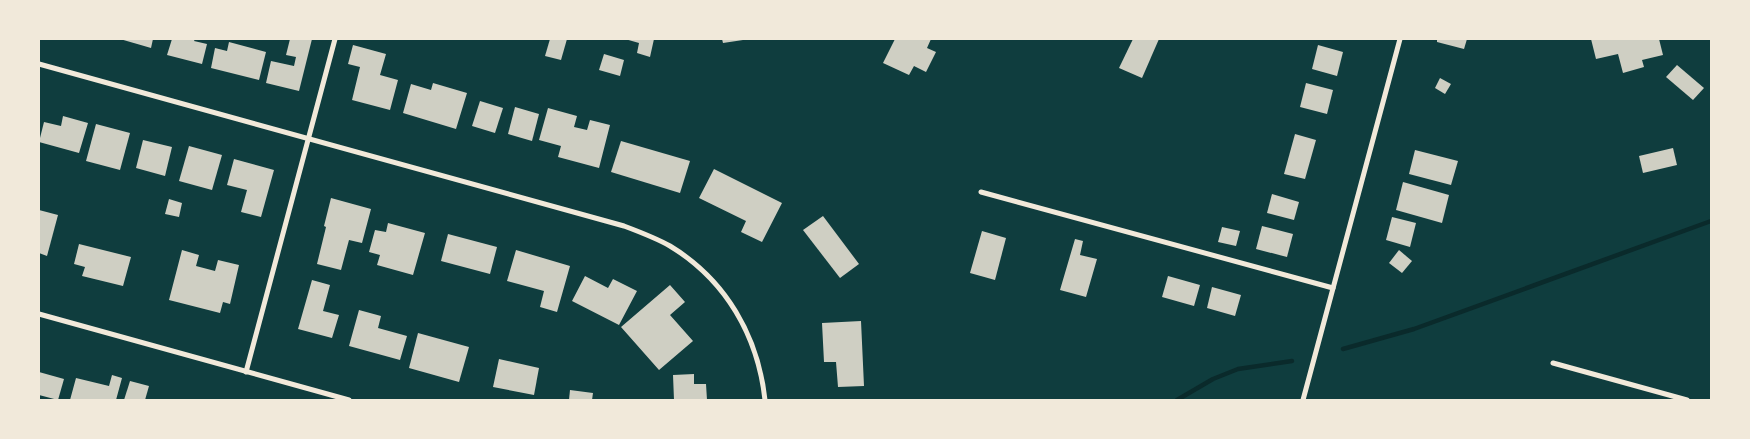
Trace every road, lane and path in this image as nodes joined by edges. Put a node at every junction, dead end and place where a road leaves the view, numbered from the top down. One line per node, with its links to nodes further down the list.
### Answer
1 (335, 39): 4 (street)
2 (1400, 39): 6 (street)
3 (39, 64): 4 (street)
4 (309, 138): 9 (street); 11 (street)
5 (981, 192): 6 (street)
6 (1333, 288): 12 (street)
7 (39, 314): 9 (street)
8 (1553, 363): 13 (street)
9 (246, 372): 10 (street)
10 (349, 400)
11 (765, 400)
12 (1303, 400)
13 (1687, 400)

